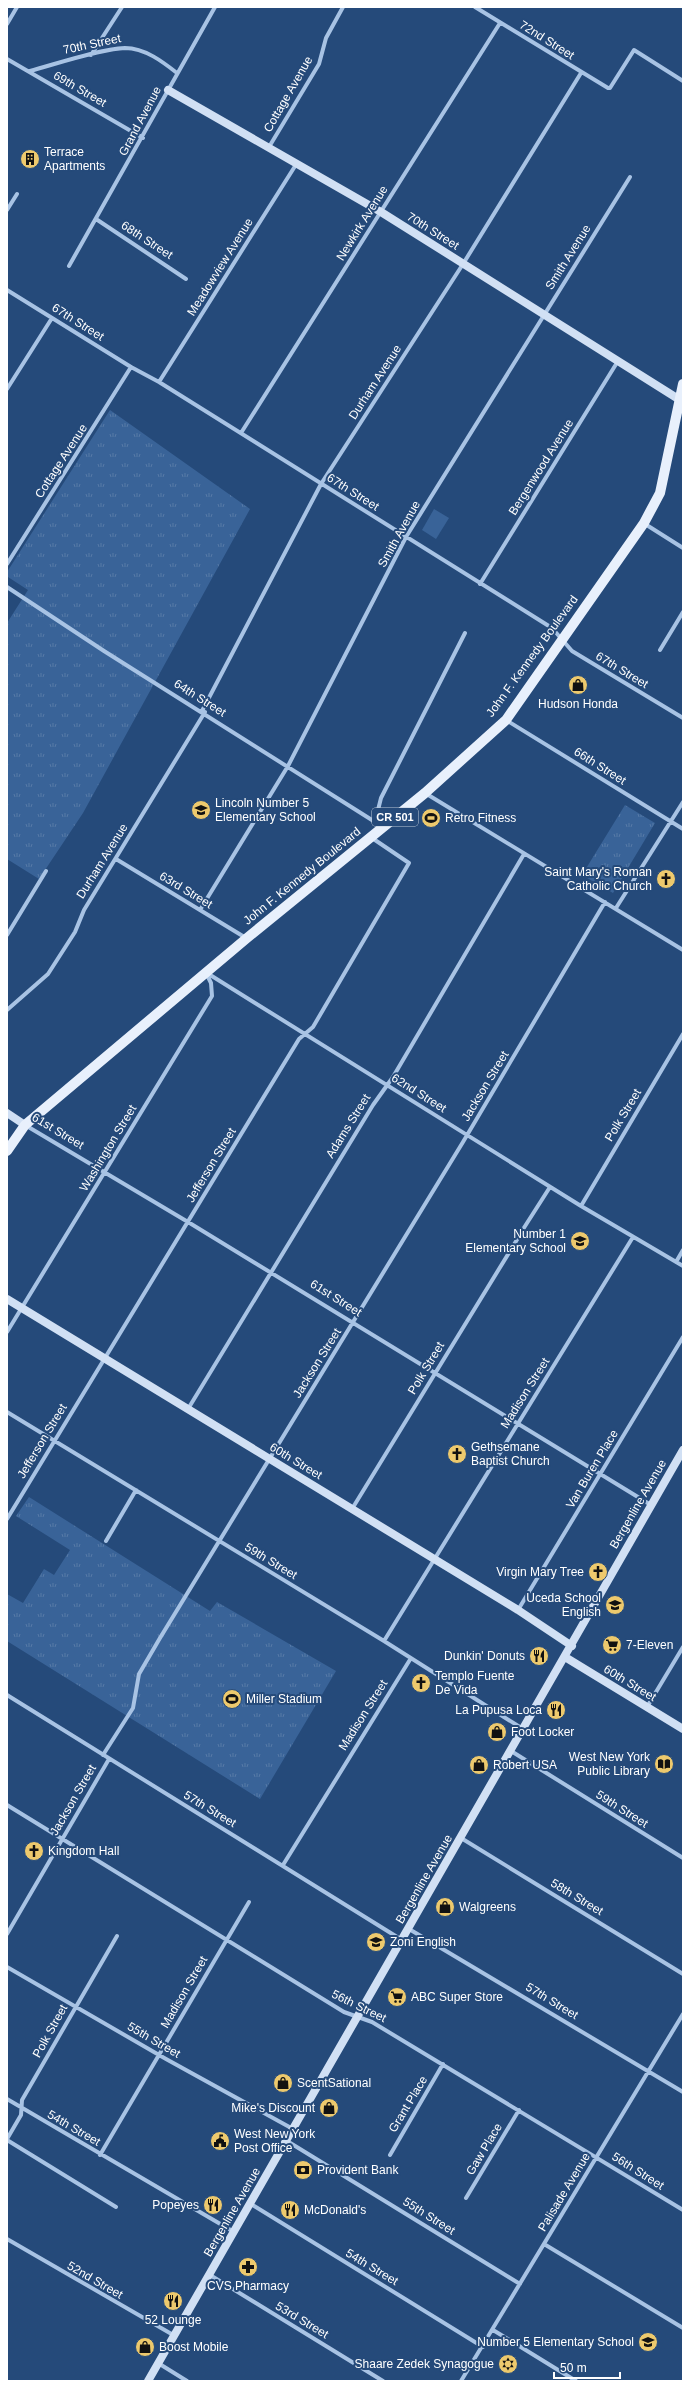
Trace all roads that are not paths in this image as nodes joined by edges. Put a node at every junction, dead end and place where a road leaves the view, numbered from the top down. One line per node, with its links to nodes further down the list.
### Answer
1 (17, 7): 7 (street)
2 (122, 7): 8 (street)
3 (215, 7): 11 (street, Grand Avenue)
4 (343, 7): 16 (street, Cottage Avenue)
5 (475, 7): 6 (street, 72nd Street)
6 (500, 23): 12 (street, 72nd Street); 21 (street, Newkirk Avenue)
7 (7, 24)
8 (91, 55): 10 (street, 70th Street); 11 (street, 70th Street)
9 (7, 58): 10 (street, 69th Street)
10 (30, 71): 15 (street, 69th Street)
11 (177, 73): 14 (street, Grand Avenue)
12 (581, 73): 13 (street, 72nd Street); 23 (street, Durham Avenue)
13 (683, 81)
14 (168, 90): 15 (street, Grand Avenue); 16 (street, 70th Street)
15 (143, 138): 22 (street, Grand Avenue)
16 (269, 147): 17 (street, 70th Street)
17 (297, 162): 21 (street, 70th Street); 31 (street, Meadowview Avenue)
18 (630, 177): 27 (street, Smith Avenue)
19 (17, 194): 20 (street)
20 (7, 210)
21 (381, 212): 23 (street, 70th Street); 35 (street, Newkirk Avenue)
22 (96, 219): 24 (street, Grand Avenue); 25 (street, 68th Street)
23 (463, 264): 27 (street, 70th Street); 36 (street, Durham Avenue)
24 (69, 266)
25 (186, 278)
26 (7, 290): 28 (street, 67th Street)
27 (545, 313): 29 (street, 70th Street); 38 (street, Smith Avenue)
28 (52, 318): 30 (street, 67th Street); 33 (street)
29 (618, 360): 34 (street, 70th Street); 41 (street, Bergenwood Avenue)
30 (131, 367): 31 (street, 67th Street); 40 (street, Cottage Avenue)
31 (159, 382): 35 (street, 67th Street)
32 (683, 384): 34 (main road, John F. Kennedy Boulevard / CR 501)
33 (7, 390)
34 (680, 400): 37 (main road, John F. Kennedy Boulevard / CR 501)
35 (241, 433): 36 (street, 67th Street)
36 (321, 484): 38 (street, 67th Street); 47 (street, Durham Avenue)
37 (644, 523): 39 (street); 45 (main road, John F. Kennedy Boulevard / CR 501)
38 (406, 537): 41 (street, 67th Street); 50 (street, Smith Avenue)
39 (683, 548)
40 (7, 564)
41 (480, 584): 45 (street, 67th Street)
42 (7, 586): 47 (street, 64th Street)
43 (683, 612): 46 (street)
44 (465, 633): 54 (street)
45 (561, 638): 48 (street, 67th Street); 49 (main road, John F. Kennedy Boulevard / CR 501)
46 (660, 650)
47 (203, 712): 50 (street, 64th Street); 58 (street, Durham Avenue)
48 (683, 718)
49 (506, 720): 51 (main road, John F. Kennedy Boulevard / CR 501); 53 (street, 66th Street)
50 (288, 766): 54 (street, 64th Street); 62 (street, Smith Avenue)
51 (425, 793): 54 (main road, John F. Kennedy Boulevard / CR 501); 57 (street)
52 (683, 802): 53 (street)
53 (671, 822): 55 (street, 66th Street); 61 (street)
54 (383, 827): 56 (main road, John F. Kennedy Boulevard / CR 501)
55 (683, 829)
56 (370, 837): 64 (main road, John F. Kennedy Boulevard / CR 501); 68 (street, Jefferson Street)
57 (524, 854): 60 (street); 70 (street, Adams Street)
58 (116, 859): 62 (street, 63rd Street); 67 (street, Durham Avenue)
59 (46, 871): 63 (street)
60 (605, 902): 61 (street); 73 (street, Jackson Street)
61 (616, 908): 65 (street)
62 (200, 910): 64 (street, 63rd Street)
63 (7, 935)
64 (246, 938): 66 (main road, John F. Kennedy Boulevard / CR 501)
65 (683, 950)
66 (206, 972): 68 (street, 62nd Street); 72 (main road, John F. Kennedy Boulevard / CR 501); 75 (street, Washington Street)
67 (7, 1010)
68 (305, 1034): 70 (street, 62nd Street); 78 (street, Jefferson Street)
69 (683, 1034): 77 (street, Polk Street)
70 (386, 1084): 73 (street, 62nd Street); 83 (street, Adams Street)
71 (7, 1114): 72 (street, 61st Street)
72 (24, 1125): 74 (main road, John F. Kennedy Boulevard / CR 501); 75 (street, 61st Street)
73 (467, 1135): 76 (street, 62nd Street); 86 (street, Jackson Street)
74 (7, 1151)
75 (105, 1173): 78 (street, 61st Street); 85 (street, Washington Street)
76 (550, 1187): 77 (street, 62nd Street); 90 (street, Polk Street)
77 (581, 1206): 79 (street, 62nd Street)
78 (188, 1222): 83 (street, 61st Street); 89 (street, Jefferson Street)
79 (633, 1237): 81 (street, 62nd Street); 93 (street, Madison Street)
80 (683, 1250): 81 (street)
81 (676, 1262): 82 (street, 62nd Street)
82 (683, 1266)
83 (270, 1272): 86 (street, 61st Street); 91 (street, Adams Street)
84 (7, 1299): 85 (street, 60th Street)
85 (22, 1308): 87 (street, Washington Street); 89 (street, 60th Street)
86 (353, 1323): 90 (street, 61st Street); 96 (street, Jackson Street)
87 (7, 1332)
88 (683, 1337): 97 (street, Van Buren Place)
89 (104, 1358): 91 (street, 60th Street); 94 (street, Jefferson Street)
90 (435, 1374): 93 (street, 61st Street); 100 (street, Polk Street)
91 (188, 1408): 96 (street, 60th Street)
92 (7, 1412): 94 (street, 59th Street)
93 (518, 1424): 97 (street, 61st Street); 104 (street, Madison Street)
94 (54, 1440): 98 (street, 59th Street); 101 (street, Jefferson Street)
95 (682, 1454): 99 (street, Bergenline Avenue)
96 (269, 1459): 100 (street, 60th Street); 103 (street, Jackson Street)
97 (601, 1474): 99 (street, 61st Street); 105 (street, Van Buren Place)
98 (136, 1490): 102 (street); 103 (street, 59th Street)
99 (651, 1505): 107 (street, Bergenline Avenue)
100 (352, 1510): 104 (street, 60th Street)
101 (7, 1519)
102 (106, 1541)
103 (219, 1541): 106 (street, 59th Street); 116 (street, Jackson Street)
104 (433, 1560): 105 (street, 60th Street); 106 (street, Madison Street)
105 (518, 1610): 107 (street, 60th Street)
106 (384, 1641): 110 (street, 59th Street)
107 (572, 1646): 109 (street, Bergenline Avenue)
108 (683, 1647): 112 (street)
109 (565, 1656): 112 (street, 60th Street); 114 (street, Bergenline Avenue)
110 (411, 1658): 114 (street, 59th Street); 122 (street, Madison Street)
111 (7, 1695): 116 (street, 57th Street)
112 (647, 1707): 113 (street, 60th Street)
113 (683, 1729)
114 (523, 1730): 115 (street, Bergenline Avenue)
115 (511, 1751): 119 (street, Bergenline Avenue); 121 (street, 59th Street)
116 (103, 1755): 117 (street, 57th Street)
117 (109, 1759): 120 (street, Jackson Street); 122 (street, 57th Street)
118 (7, 1805): 120 (street, 56th Street)
119 (461, 1838): 124 (street, Bergenline Avenue); 130 (street, 58th Street)
120 (62, 1839): 125 (street, Jackson Street); 127 (street, 56th Street)
121 (683, 1858)
122 (282, 1865): 128 (street, 57th Street)
123 (249, 1902): 127 (street, Madison Street)
124 (409, 1929): 128 (street, Bergenline Avenue); 136 (street, 57th Street)
125 (7, 1934)
126 (117, 1936): 131 (street, Polk Street)
127 (227, 1940): 133 (street, 56th Street); 134 (street, Madison Street)
128 (402, 1940): 133 (street, Bergenline Avenue)
129 (7, 1967): 131 (street, 55th Street)
130 (683, 1974)
131 (75, 2006): 134 (street, 55th Street); 139 (street, Polk Street)
132 (683, 2014): 136 (street, Palisade Avenue)
133 (358, 2017): 135 (street, 56th Street); 141 (street, Bergenline Avenue)
134 (160, 2055): 141 (street, 55th Street); 144 (street, Madison Street)
135 (443, 2064): 140 (street, 56th Street); 145 (street, Grant Place)
136 (649, 2071): 137 (street, 57th Street); 146 (street, Palisade Avenue)
137 (683, 2092)
138 (7, 2099): 139 (street, 54th Street)
139 (22, 2108): 142 (street, Polk Street); 144 (street, 54th Street)
140 (519, 2110): 146 (street, 56th Street); 147 (street, Gaw Place)
141 (294, 2129): 143 (street, Bergenline Avenue)
142 (7, 2140): 149 (street)
143 (287, 2141): 148 (street, Bergenline Avenue); 155 (street, 55th Street)
144 (100, 2155): 151 (street, 54th Street)
145 (390, 2155)
146 (597, 2157): 150 (street, 56th Street); 153 (street, Palisade Avenue)
147 (466, 2198)
148 (251, 2204): 151 (street, Bergenline Avenue); 159 (street, 54th Street)
149 (116, 2207)
150 (683, 2210)
151 (234, 2232): 154 (street, Bergenline Avenue)
152 (7, 2239): 158 (street, 52nd Street)
153 (544, 2244): 155 (street, Palisade Avenue); 156 (street)
154 (210, 2275): 158 (street, Bergenline Avenue); 163 (street, 53rd Street)
155 (520, 2284): 157 (street, Palisade Avenue)
156 (683, 2328)
157 (493, 2330): 159 (street, Palisade Avenue); 165 (street)
158 (174, 2336): 160 (street, Bergenline Avenue)
159 (482, 2346): 164 (street, Palisade Avenue)
160 (158, 2363): 161 (street, Bergenline Avenue); 162 (street)
161 (148, 2381)
162 (188, 2381)
163 (383, 2381)
164 (461, 2381)
165 (576, 2381)

